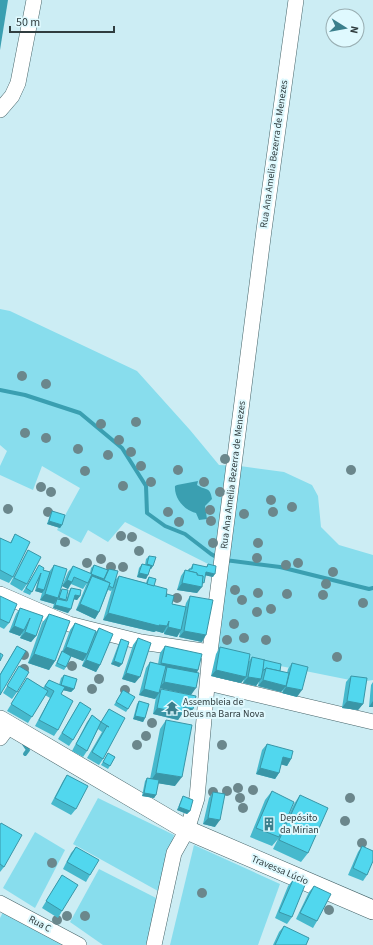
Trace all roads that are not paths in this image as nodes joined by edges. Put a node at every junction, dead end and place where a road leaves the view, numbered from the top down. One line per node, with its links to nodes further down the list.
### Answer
1 (34, 0): 3 (street)
2 (296, 0): 5 (street, Rua Ana Amelia Bezerra de Menezes)
3 (0, 110)
4 (0, 594): 5 (street)
5 (210, 652): 6 (street, Rua Ana Amelia Bezerra de Menezes)
6 (208, 683): 7 (street); 9 (street, Rua Ana Amelia Bezerra de Menezes)
7 (373, 722)
8 (3, 728): 9 (street, Travessa Lúcio)
9 (187, 830): 11 (street, Travessa Lúcio); 13 (street, Rua Ana Amelia Bezerra de Menezes)
10 (1, 905): 12 (street, Rua C)
11 (373, 910)
12 (79, 945)
13 (154, 945)

